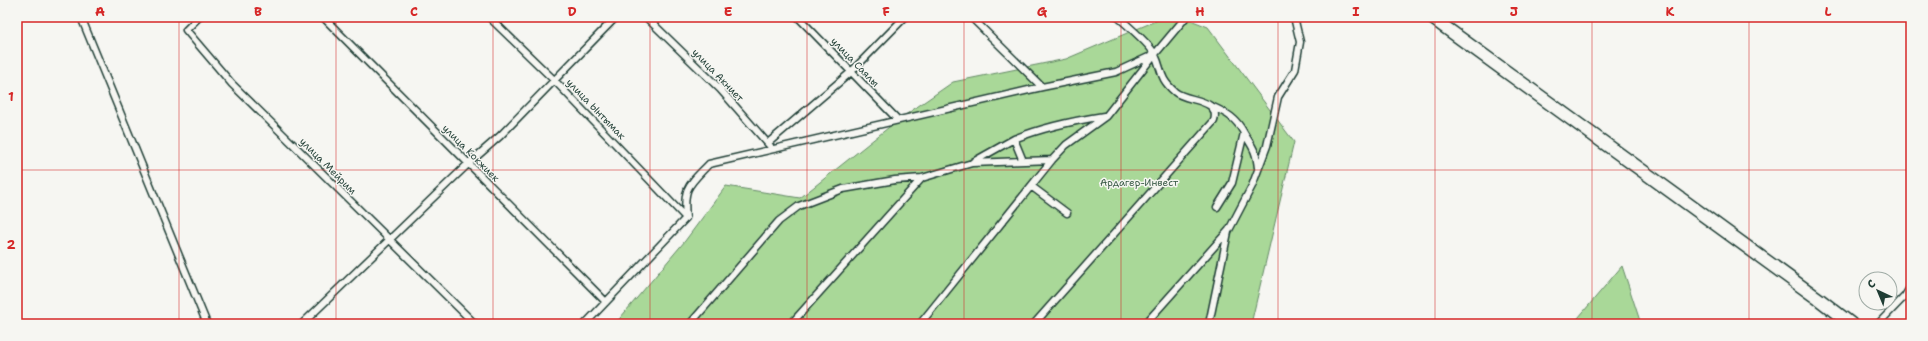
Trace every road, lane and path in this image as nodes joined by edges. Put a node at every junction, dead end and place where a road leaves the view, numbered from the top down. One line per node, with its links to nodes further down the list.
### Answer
1 (81, 17): 42 (street)
2 (199, 17): 36 (street, улица Мейрим)
3 (323, 17): 28 (street, улица Кокжиек)
4 (489, 17): 16 (street, улица Ынтымак)
5 (616, 17): 16 (street)
6 (646, 17): 23 (street, улица Акниет)
7 (798, 17): 15 (street, улица Саялы)
8 (905, 17): 15 (street)
9 (971, 17): 17 (street)
10 (1118, 17): 14 (street)
11 (1186, 17): 14 (street)
12 (1294, 17): 29 (street)
13 (1431, 17): 51 (highway)
14 (1155, 54): 17 (street); 18 (street); 19 (street)
15 (850, 72): 20 (street, улица Саялы); 23 (street)
16 (555, 81): 28 (street); 34 (street, улица Ынтымак)
17 (1042, 87): 20 (street)
18 (1210, 106): 21 (street); 48 (street)
19 (1106, 116): 22 (street); 25 (street)
20 (898, 120): 24 (street)
21 (1244, 133): 29 (street); 32 (street)
22 (1014, 139): 26 (street); 27 (street)
23 (768, 143): 24 (street, улица Акниет)
24 (774, 150): 34 (street)
25 (1052, 160): 26 (street); 31 (street)
26 (1023, 161): 27 (street)
27 (972, 162): 30 (street)
28 (468, 164): 36 (street); 39 (street, улица Кокжиек)
29 (1258, 170): 35 (street)
30 (922, 178): 45 (street); 46 (street)
31 (1031, 186): 33 (street); 47 (street)
32 (1217, 207)
33 (1067, 213)
34 (686, 218): 39 (street)
35 (1229, 230): 49 (street); 50 (street)
36 (389, 241): 41 (street); 43 (street, улица Мейрим)
37 (1911, 286): 38 (street)
38 (1905, 296): 40 (street); 52 (street)
39 (606, 302): 44 (street)
40 (1911, 302)
41 (304, 323)
42 (207, 324)
43 (475, 324)
44 (584, 324)
45 (690, 324)
46 (791, 324)
47 (920, 324)
48 (1034, 324)
49 (1145, 324)
50 (1210, 324)
51 (1851, 324)
52 (1878, 324)

